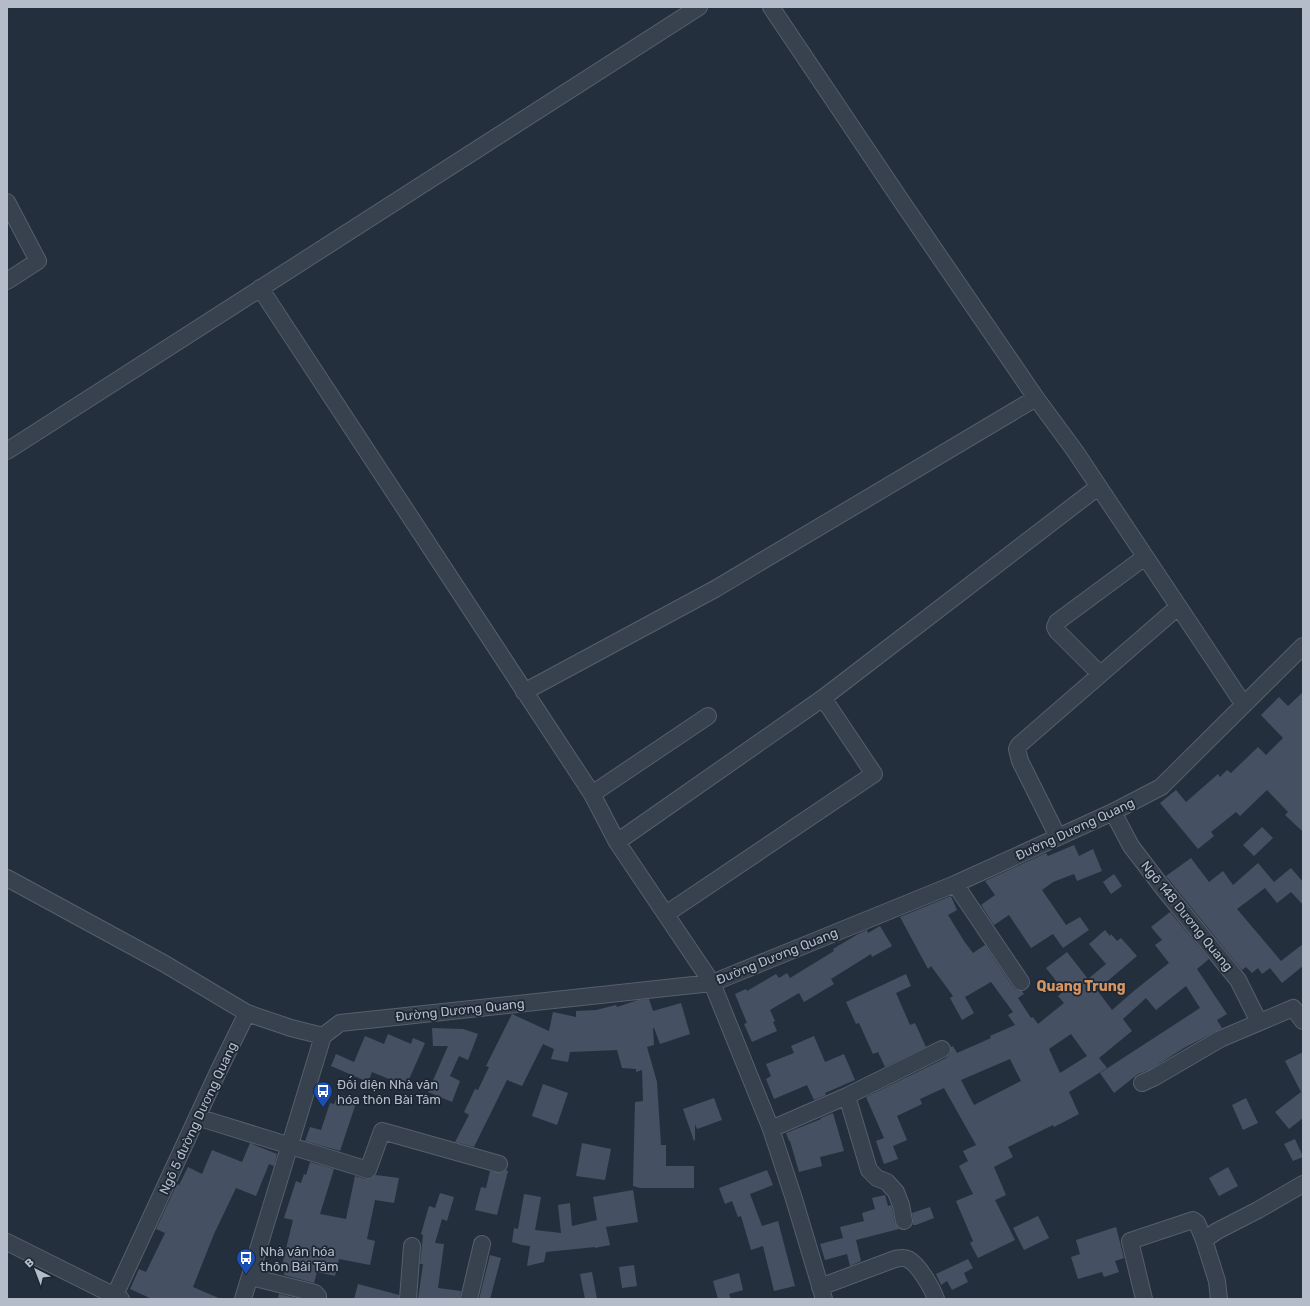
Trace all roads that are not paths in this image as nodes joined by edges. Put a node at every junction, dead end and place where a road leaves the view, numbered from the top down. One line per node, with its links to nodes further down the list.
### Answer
1 (699, 7): 5 (street)
2 (771, 7): 6 (street)
3 (7, 202): 4 (street)
4 (7, 281)
5 (260, 288): 7 (street); 13 (street)
6 (1036, 398): 8 (street); 13 (street)
7 (7, 451)
8 (1098, 487): 9 (street); 14 (street)
9 (1145, 557): 10 (street); 12 (street)
10 (1178, 607): 12 (street); 15 (street)
11 (1303, 646): 15 (street, Đường Dương Quang)
12 (1100, 674): 19 (street)
13 (524, 692): 17 (street)
14 (823, 698): 20 (street); 23 (street)
15 (1244, 705): 18 (street, Đường Dương Quang)
16 (708, 716): 17 (street)
17 (592, 794): 20 (street)
18 (1113, 812): 19 (street, Đường Dương Quang); 28 (street, Ngõ 148 Dương Quang)
19 (1058, 837): 22 (street, Đường Dương Quang)
20 (617, 842): 23 (street)
21 (7, 878): 26 (street)
22 (955, 884): 24 (street); 25 (street, Đường Dương Quang)
23 (666, 914): 25 (street)
24 (1021, 982)
25 (712, 983): 29 (street, Đường Dương Quang); 34 (street)
26 (247, 1013): 29 (street); 33 (street, Ngõ 5 đường Dương Quang)
27 (1303, 1021): 28 (street)
28 (1259, 1022): 31 (street)
29 (323, 1036): 35 (street)
30 (942, 1049): 32 (street)
31 (1142, 1082)
32 (847, 1096): 34 (street); 38 (street)
33 (197, 1117): 35 (street); 45 (street, Ngõ 5 đường Dương Quang)
34 (771, 1129): 44 (street)
35 (291, 1146): 36 (street); 43 (street)
36 (499, 1164)
37 (1303, 1184): 39 (street)
38 (904, 1221)
39 (1204, 1240): 51 (street); 52 (street)
40 (7, 1242): 45 (street)
41 (482, 1244): 49 (street)
42 (412, 1246): 48 (street)
43 (251, 1277): 46 (street); 47 (street)
44 (822, 1293): 50 (street)
45 (118, 1297)
46 (243, 1299)
47 (318, 1299)
48 (408, 1299)
49 (469, 1299)
50 (936, 1299)
51 (1144, 1299)
52 (1219, 1299)

